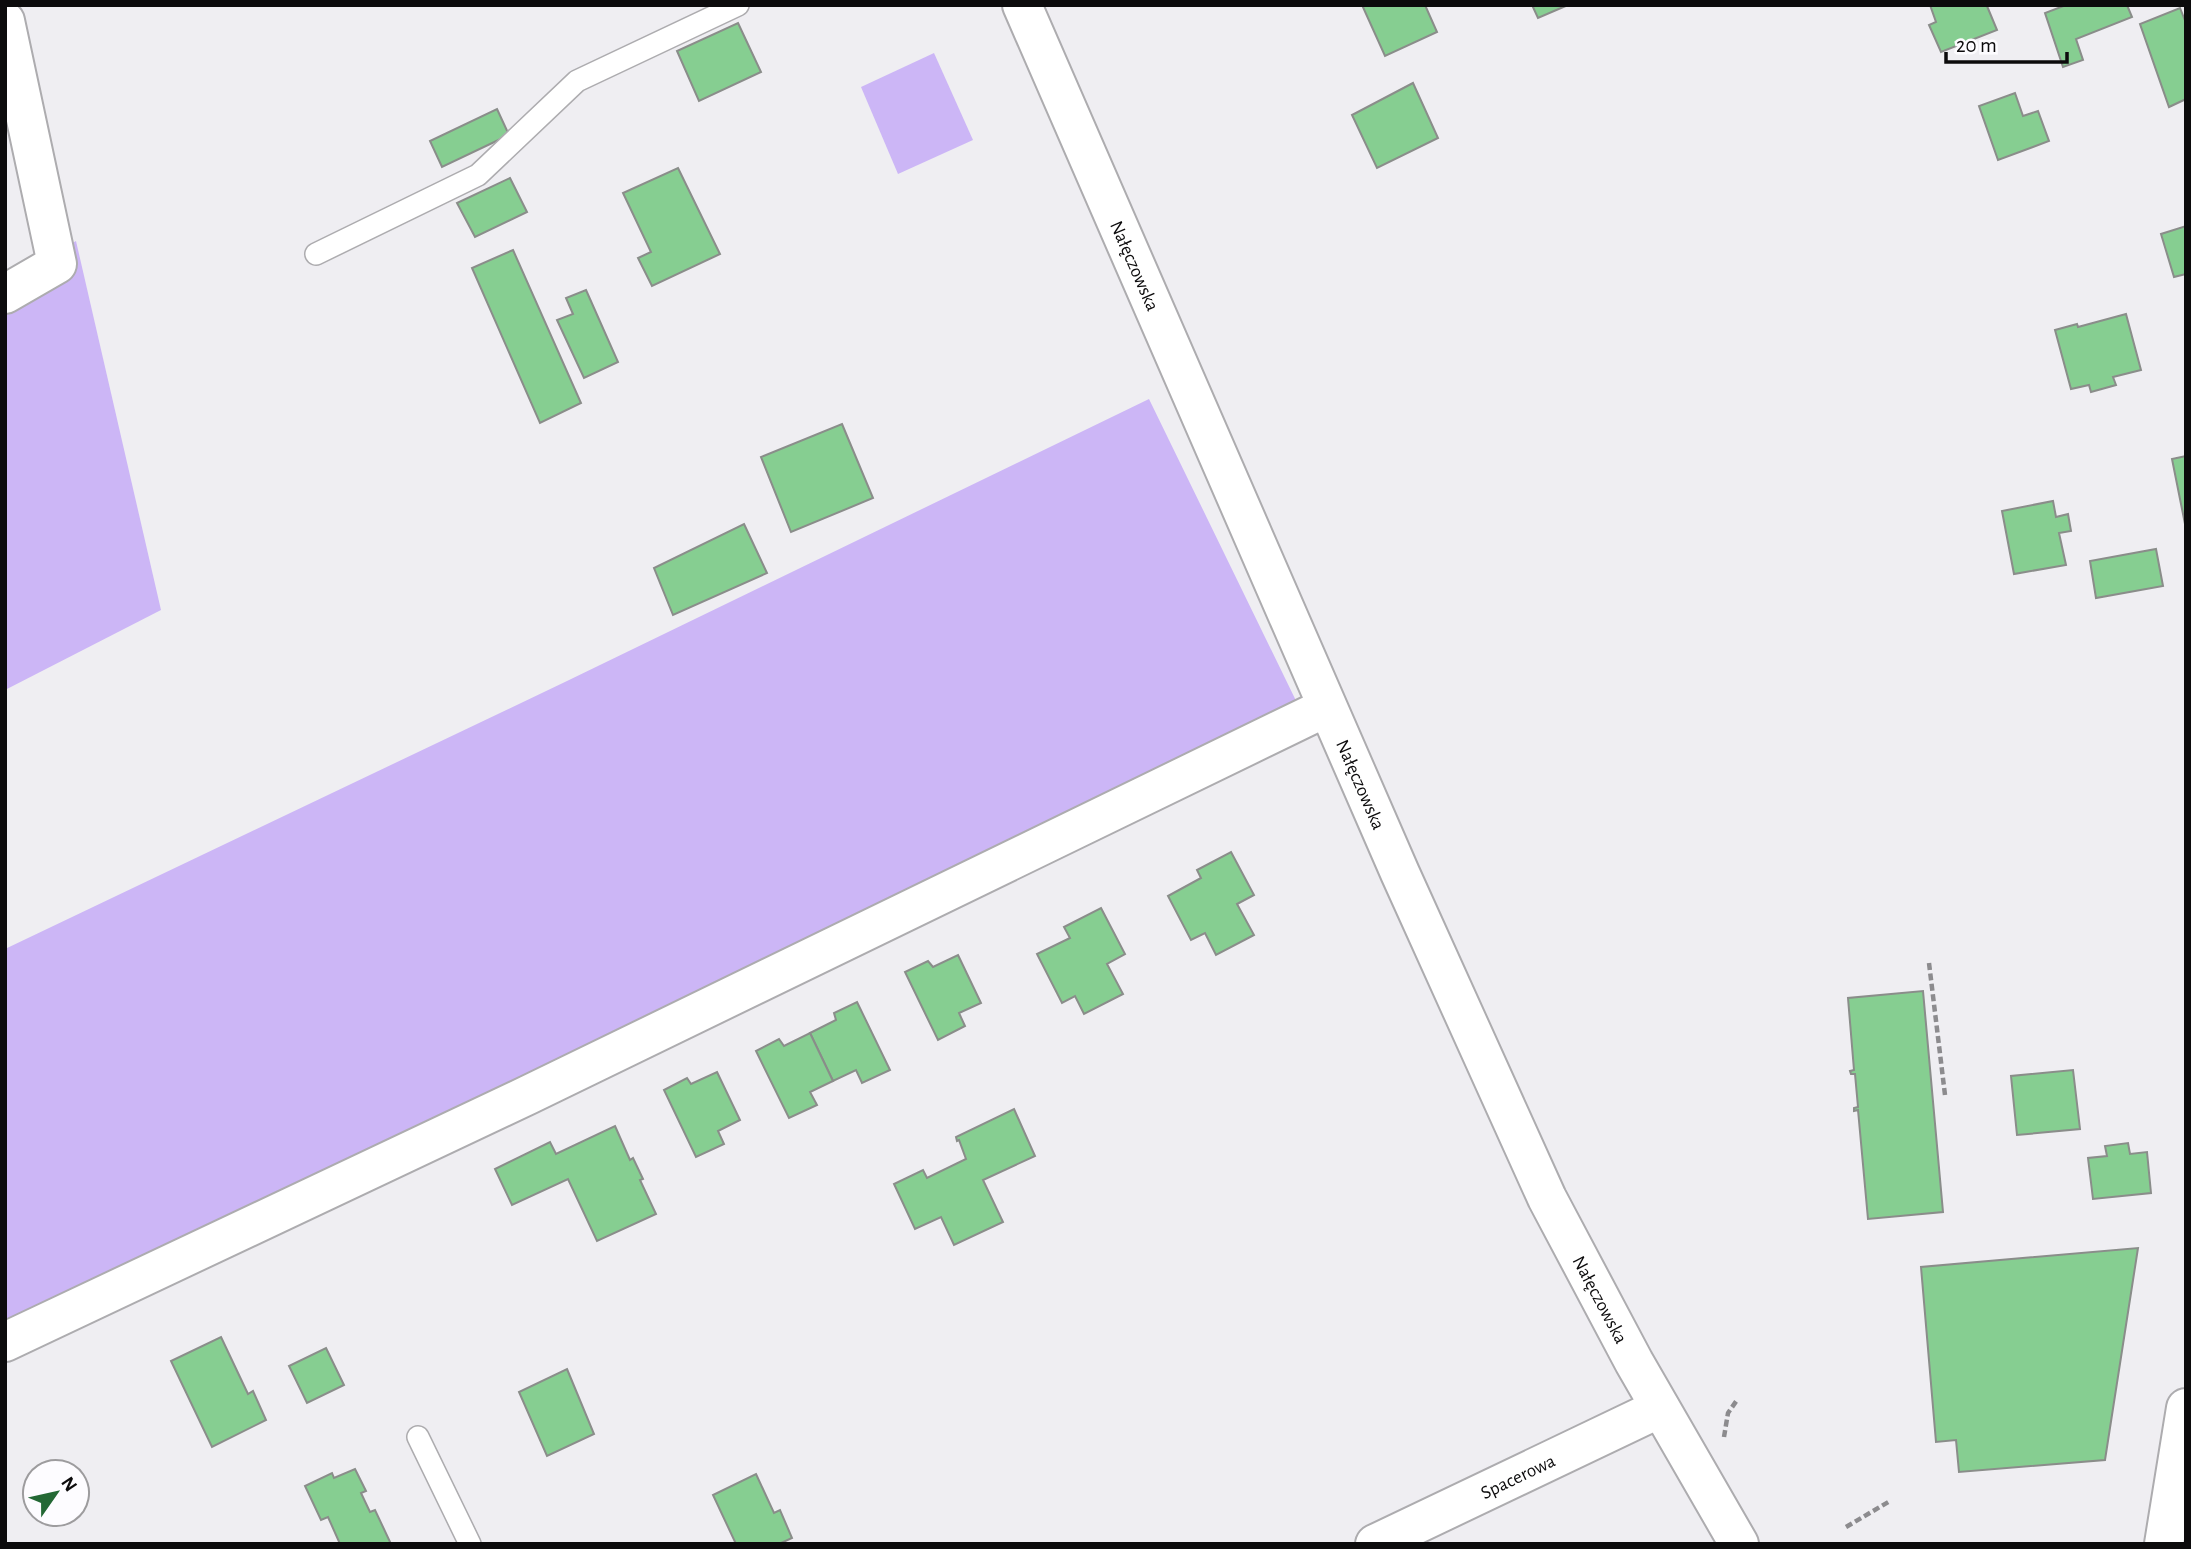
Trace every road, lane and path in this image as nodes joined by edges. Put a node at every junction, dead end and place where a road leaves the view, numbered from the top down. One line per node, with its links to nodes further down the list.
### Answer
1 (738, 5): 4 (lane)
2 (1022, 5): 6 (street, Nałęczowska)
3 (5, 21): 5 (street)
4 (316, 254)
5 (5, 294)
6 (1327, 707): 9 (street); 10 (street, Nałęczowska)
7 (1929, 963): 8 (path)
8 (1945, 1095)
9 (5, 1342)
10 (1660, 1408): 16 (street, Spacerowa); 17 (street, Nałęczowska)
11 (2186, 1408): 18 (street)
12 (418, 1437): 15 (lane)
13 (1890, 1501): 14 (path)
14 (1846, 1527)
15 (470, 1544)
16 (1375, 1544)
17 (1739, 1544)
18 (2164, 1544)

